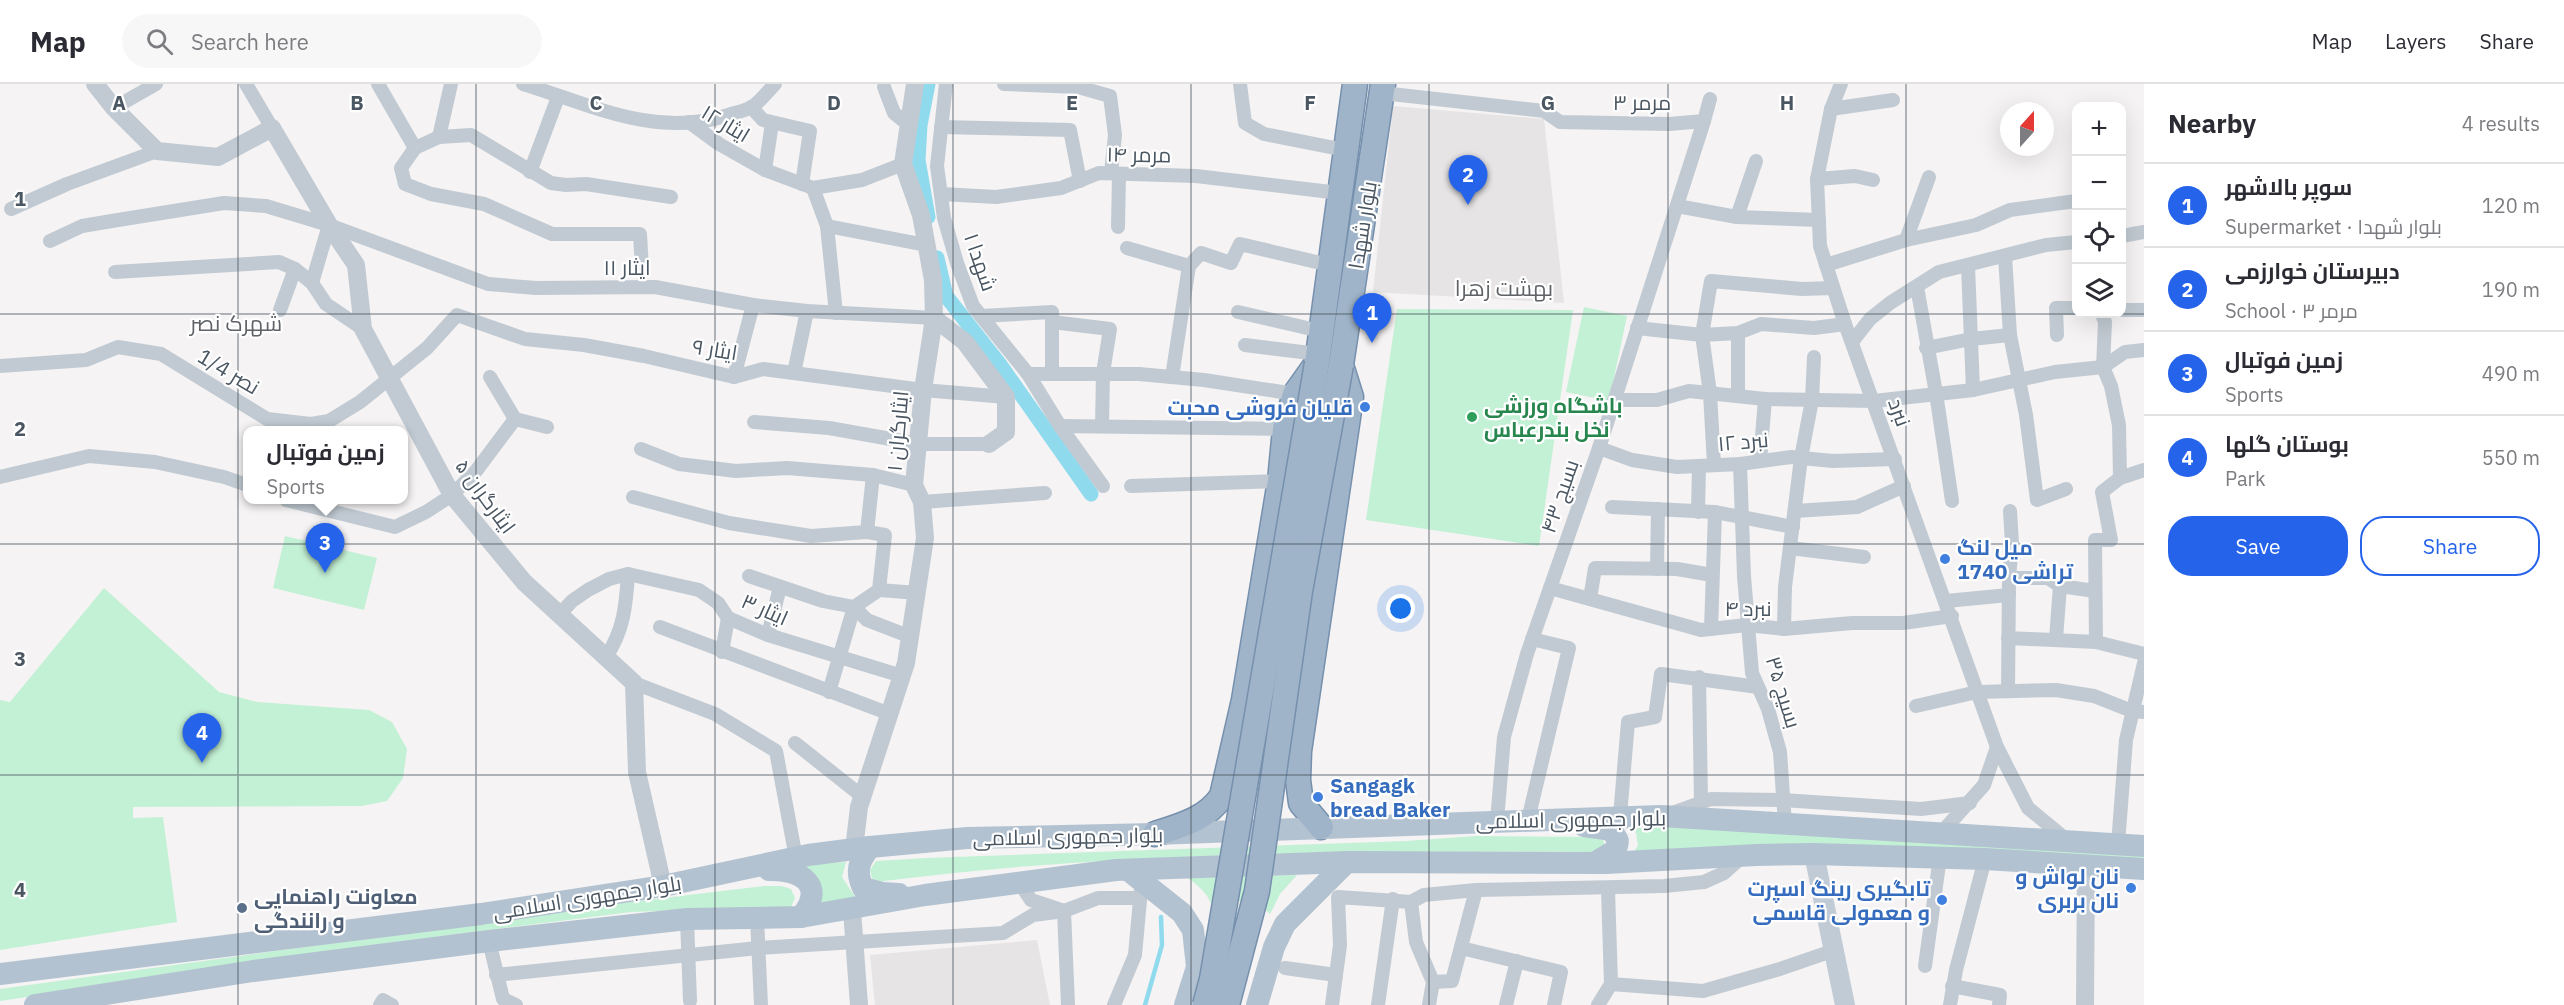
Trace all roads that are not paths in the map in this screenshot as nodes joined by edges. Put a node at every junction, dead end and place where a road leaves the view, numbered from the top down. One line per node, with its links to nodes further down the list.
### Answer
1 (95, 84): 20 (street)
2 (156, 84): 20 (street)
3 (246, 84): 27 (street)
4 (378, 84): 29 (street)
5 (451, 84): 28 (street)
6 (523, 84): 16 (street, ایثار ۱۲)
7 (775, 84): 19 (street)
8 (915, 84): 25 (street, ایثارگران ۱)
9 (946, 84): 26 (street, شهدا ۱)
10 (1004, 84): 36 (street)
11 (1240, 84): 30 (street)
12 (1355, 84): 30 (highway, بلوار شهدا)
13 (1841, 84): 21 (street, نبرد)
14 (884, 87): 25 (street)
15 (1383, 89): 22 (street, مرمر ۳); 98 (highway, بلوار شهدا)
16 (558, 97): 23 (street, ایثار ۱۲); 35 (street)
17 (1710, 99): 22 (street)
18 (1893, 100): 21 (street)
19 (751, 107): 23 (street); 24 (street)
20 (114, 108): 31 (street)
21 (1831, 109): 38 (street, نبرد)
22 (1704, 121): 46 (street, بسیج ۴۳)
23 (688, 122): 34 (street, ایثار ۱۲)
24 (772, 123): 34 (street); 41 (street)
25 (909, 125): 33 (street, ایثارگران ۱)
26 (941, 127): 40 (street); 43 (street, شهدا ۱)
27 (272, 128): 31 (street); 50 (street)
28 (440, 137): 29 (street); 35 (street)
29 (415, 147): 66 (street)
30 (1345, 150): 42 (highway, بلوار شهدا)
31 (157, 152): 47 (street)
32 (1756, 160): 48 (street)
33 (903, 164): 41 (street, ایثار ۱۲); 58 (street, ایثارگران ۱)
34 (765, 170): 41 (street, ایثار ۱۲)
35 (531, 172): 44 (street)
36 (1115, 173): 40 (street, مرمر ۱۴); 42 (street, مرمر ۱۴); 52 (street)
37 (1929, 177): 55 (street)
38 (1817, 179): 39 (street); 49 (street, نبرد)
39 (1873, 180)
40 (1080, 181): 43 (street, مرمر ۱۴)
41 (808, 186): 51 (street)
42 (1339, 193): 61 (highway, بلوار شهدا)
43 (941, 194): 80 (street, شهدا ۱)
44 (671, 197)
45 (2072, 202): 55 (street)
46 (1677, 206): 48 (street); 85 (street, بسیج ۴۳)
47 (11, 209)
48 (1737, 217): 49 (street)
49 (1819, 220): 62 (street, نبرد)
50 (329, 225): 56 (street, ایثار ۱۱); 68 (street); 71 (street, ایثار ۱۱); 86 (street)
51 (827, 226): 58 (street); 78 (street)
52 (1118, 227)
53 (2144, 232): 54 (street)
54 (2126, 235)
55 (1906, 240): 62 (street)
56 (50, 241)
57 (2072, 242): 60 (street)
58 (926, 244): 81 (street, ایثارگران ۱)
59 (1127, 248): 63 (street)
60 (2005, 256): 64 (street); 89 (street)
61 (1329, 265): 63 (street); 95 (highway, بلوار شهدا)
62 (1826, 265): 70 (street, نبرد)
63 (1189, 266): 108 (street)
64 (1968, 266): 69 (street); 91 (street)
65 (295, 269): 67 (street, ایثارگران ۵); 68 (street, ایثارگران ۵); 73 (street)
66 (642, 269)
67 (114, 272)
68 (312, 283): 86 (street, ایثارگران ۵)
69 (1917, 287): 92 (street); 94 (street)
70 (1833, 288): 84 (street, نبرد); 88 (street)
71 (753, 305): 76 (street, ایثار ۱۱); 107 (street)
72 (2072, 308): 90 (street)
73 (280, 310)
74 (2126, 310): 75 (street)
75 (2144, 310)
76 (807, 311): 78 (street, ایثار ۱۱); 101 (street)
77 (1238, 312): 95 (street)
78 (836, 313): 81 (street, ایثار ۱۱)
79 (457, 315): 105 (street, نصر 1/4); 107 (street, ایثار ۹)
80 (981, 316): 83 (street); 104 (street, شهدا ۱)
81 (934, 318): 110 (street, ایثارگران ۱); 116 (street)
82 (2104, 318): 100 (street)
83 (1052, 322): 102 (street); 103 (street)
84 (1845, 324): 87 (street); 92 (street, نبرد)
85 (1637, 328): 88 (street); 118 (street, بسیج ۴۳)
86 (363, 329): 105 (street, ایثارگران ۵)
87 (1738, 333): 88 (street); 115 (street)
88 (1702, 335): 112 (street)
89 (2010, 335): 91 (street); 109 (street)
90 (2057, 335)
91 (1971, 339): 94 (street); 111 (street)
92 (1852, 342): 120 (street, نبرد)
93 (1245, 345): 95 (street)
94 (1926, 348): 113 (street)
95 (1318, 349): 114 (highway); 280 (highway, بلوار شهدا, bridge)
96 (2144, 350): 100 (street)
97 (1814, 357): 119 (street)
98 (1341, 365): 212 (highway); 281 (highway, بلوار شهدا, bridge)
99 (0, 366): 123 (street, نصر 1/4)
100 (2103, 367): 109 (street); 141 (street)
101 (794, 373): 107 (street, ایثار ۹); 110 (street, ایثار ۹)
102 (1052, 373): 103 (street); 104 (street)
103 (1103, 373): 108 (street); 125 (street)
104 (1028, 374): 124 (street, شهدا ۱)
105 (389, 377): 123 (street, نصر 1/4); 150 (street, ایثارگران ۵)
106 (490, 377): 121 (street)
107 (734, 377)
108 (1172, 377): 114 (street)
109 (2019, 379): 111 (street); 148 (street)
110 (923, 390): 116 (street, ایثار ۹); 128 (street, ایثارگران ۱)
111 (1973, 390): 113 (street)
112 (1710, 393): 115 (street); 118 (street); 136 (street)
113 (1936, 393): 120 (street); 152 (street)
114 (1295, 394): 127 (highway)
115 (1738, 396): 117 (street)
116 (1006, 397): 129 (street)
117 (1765, 399): 119 (street); 134 (street)
118 (1614, 400): 130 (street, بسیج ۴۳)
119 (1812, 400): 120 (street); 132 (street)
120 (1874, 401): 133 (street, نبرد)
121 (515, 419): 126 (street); 150 (street)
122 (754, 422): 128 (street)
123 (266, 425)
124 (1060, 426): 125 (street); 145 (street, شهدا ۱)
125 (1102, 426): 127 (street)
126 (547, 427)
127 (1286, 429): 142 (highway)
128 (919, 444): 129 (street); 144 (street, ایثارگران ۱)
129 (989, 444)
130 (1599, 448): 137 (street, نبرد ۱۲); 173 (street, بسیج ۴۳)
131 (641, 449): 139 (street)
132 (1800, 458): 133 (street, نبرد ۱۲); 134 (street, نبرد ۱۲); 157 (street)
133 (1895, 459): 147 (street, نبرد)
134 (1760, 461): 135 (street, نبرد ۱۲)
135 (1740, 464): 136 (street, نبرد ۱۲); 161 (street, بسیج ۳۵)
136 (1714, 465): 137 (street, نبرد ۱۲)
137 (1699, 466): 159 (street)
138 (2144, 470): 141 (street)
139 (873, 475): 144 (street); 163 (street)
140 (0, 477): 143 (street)
141 (2120, 478): 175 (street)
142 (1280, 481): 146 (street); 209 (highway)
143 (243, 484)
144 (914, 485): 153 (street, ایثارگران ۱)
145 (1103, 486)
146 (1131, 486)
147 (1904, 486): 157 (street); 179 (street, نبرد)
148 (2066, 489)
149 (1045, 493): 153 (street)
150 (452, 495): 154 (street); 181 (street, ایثارگران ۵)
151 (633, 497): 163 (street)
152 (1952, 501)
153 (922, 502): 176 (street, ایثارگران ۱)
154 (302, 504)
155 (1612, 507): 156 (street)
156 (1658, 509): 159 (street); 166 (street)
157 (1795, 511): 162 (street)
158 (2010, 511): 170 (street)
159 (1698, 512): 160 (street)
160 (1715, 512): 161 (street); 168 (street)
161 (1742, 519): 162 (street); 184 (street, بسیج ۳۵)
162 (1793, 526): 164 (street)
163 (867, 532): 174 (street)
164 (1790, 548): 165 (street); 187 (street)
165 (1864, 557)
166 (1657, 569): 168 (street); 178 (street)
167 (628, 574): 181 (street); 183 (street, ایثار ۳); 196 (street)
168 (1712, 574): 186 (street)
169 (749, 576): 172 (street)
170 (2009, 578): 171 (street); 177 (street)
171 (2060, 586): 175 (street); 192 (street)
172 (780, 587): 180 (street); 188 (street)
173 (1550, 588): 178 (street, نبرد ۴); 191 (street, بسیج ۴۳)
174 (879, 590): 176 (street); 180 (street)
175 (2095, 591): 193 (street)
176 (918, 593): 189 (street, ایثارگران ۱)
177 (2009, 595): 179 (street); 190 (street)
178 (1590, 599): 186 (street, نبرد ۴)
179 (1946, 601): 182 (street, نبرد)
180 (854, 607): 189 (street); 197 (street)
181 (559, 615): 196 (street, ایثارگران ۵)
182 (1952, 616): 187 (street, نبرد ۴); 205 (street, نبرد)
183 (728, 618): 188 (street, ایثار ۳); 194 (street)
184 (1747, 625): 186 (street, نبرد ۴); 187 (street, نبرد ۴); 202 (street, بسیج ۳۵)
185 (660, 627): 194 (street)
186 (1711, 629)
187 (1784, 629)
188 (768, 636): 197 (street, ایثار ۳)
189 (911, 637): 199 (street, ایثارگران ۱)
190 (2008, 638): 192 (street); 203 (street)
191 (1532, 639): 219 (street, بسیج ۴۳); 220 (street)
192 (2056, 639): 193 (street)
193 (2096, 642): 195 (street)
194 (722, 652): 204 (street)
195 (2144, 654)
196 (606, 657): 201 (street, ایثارگران ۵)
197 (839, 657): 199 (street, ایثار ۳); 204 (street)
198 (2144, 663): 207 (street)
199 (902, 676): 208 (street, ایثارگران ۱)
200 (1699, 677): 202 (street); 215 (street); 217 (street)
201 (634, 683): 232 (street); 241 (street)
202 (1758, 687): 214 (street, بسیج ۳۵)
203 (2008, 691): 205 (street); 207 (street)
204 (828, 692): 208 (street)
205 (1977, 692): 206 (street); 211 (street, نبرد)
206 (1916, 706)
207 (2138, 711): 226 (street)
208 (890, 714): 213 (street, ایثارگران ۱)
209 (1236, 741): 212 (highway); 224 (highway)
210 (795, 743): 213 (street)
211 (1997, 747): 216 (street); 225 (street, نبرد)
212 (1299, 751): 222 (highway)
213 (863, 797): 228 (street, ایثارگران ۱)
214 (1782, 800): 215 (street); 216 (street); 221 (street, بسیج ۳۵)
215 (1701, 802): 218 (street)
216 (1970, 803): 223 (street)
217 (1620, 816): 218 (main road, بلوار جمهوری اسلامی); 220 (main road, بلوار جمهوری اسلامی)
218 (1662, 816): 221 (main road, بلوار جمهوری اسلامی)
219 (1497, 820): 220 (main road, بلوار جمهوری اسلامی); 222 (main road, بلوار جمهوری اسلامی)
220 (1528, 820): 235 (main road)
221 (1785, 824): 223 (main road, بلوار جمهوری اسلامی)
222 (1321, 826): 224 (main road, بلوار جمهوری اسلامی)
223 (1942, 832): 225 (main road, بلوار جمهوری اسلامی)
224 (1155, 834): 228 (main road, بلوار جمهوری اسلامی)
225 (2069, 841): 226 (main road, بلوار جمهوری اسلامی)
226 (2118, 844): 227 (main road, بلوار جمهوری اسلامی)
227 (2144, 846)
228 (862, 848): 232 (main road, بلوار جمهوری اسلامی); 244 (main road)
229 (1814, 854): 230 (main road, بلوار جمهوری اسلامی); 231 (main road, بلوار جمهوری اسلامی); 258 (main road)
230 (1744, 855): 235 (main road, بلوار جمهوری اسلامی); 242 (street)
231 (1940, 857): 233 (main road, بلوار جمهوری اسلامی); 261 (street)
232 (796, 858): 238 (main road, بلوار جمهوری اسلامی)
233 (1985, 859): 236 (main road, بلوار جمهوری اسلامی); 268 (street)
234 (1347, 862): 235 (main road, بلوار جمهوری اسلامی); 240 (main road, بلوار جمهوری اسلامی); 255 (main road)
235 (1596, 862)
236 (2086, 864): 237 (main road, بلوار جمهوری اسلامی); 292 (street)
237 (2144, 869)
238 (733, 872): 241 (main road, بلوار جمهوری اسلامی); 249 (main road)
239 (1019, 882): 240 (main road, بلوار جمهوری اسلامی); 244 (main road, بلوار جمهوری اسلامی); 248 (street)
240 (1137, 883): 248 (street); 253 (main road); 278 (street)
241 (663, 886): 263 (main road, بلوار جمهوری اسلامی)
242 (1608, 889): 243 (street); 267 (street)
243 (1476, 890): 246 (street); 257 (street)
244 (925, 895): 247 (main road, بلوار جمهوری اسلامی)
245 (1393, 899): 246 (street); 265 (street); 284 (street)
246 (1411, 902): 266 (street)
247 (852, 910): 249 (main road, بلوار جمهوری اسلامی); 254 (street)
248 (1064, 911): 254 (street); 277 (street)
249 (801, 917): 250 (main road, بلوار جمهوری اسلامی)
250 (757, 918): 251 (main road, بلوار جمهوری اسلامی); 256 (street)
251 (687, 919): 252 (main road, بلوار جمهوری اسلامی); 259 (street)
252 (489, 941): 264 (street); 271 (main road, بلوار جمهوری اسلامی)
253 (1194, 941): 255 (main road); 279 (main road)
254 (854, 944): 256 (street); 276 (street)
255 (1274, 947): 282 (main road)
256 (758, 948): 259 (street); 275 (street)
257 (1461, 948): 260 (street); 266 (street)
258 (1835, 950): 269 (street); 289 (main road)
259 (688, 955): 264 (street); 270 (street)
260 (1517, 962): 286 (street); 287 (street)
261 (1925, 966)
262 (1285, 968): 265 (street)
263 (0, 974)
264 (496, 975): 274 (street)
265 (1336, 975): 283 (street)
266 (1433, 982): 285 (street)
267 (1611, 984): 269 (street); 288 (street)
268 (1952, 986): 290 (street); 291 (street)
269 (1703, 998)
270 (690, 1001)
271 (35, 1005)
272 (380, 1005): 273 (street)
273 (392, 1005)
274 (516, 1005)
275 (761, 1005)
276 (858, 1005)
277 (1068, 1005)
278 (1114, 1005)
279 (1185, 1005)
280 (1205, 1005)
281 (1227, 1005)
282 (1257, 1005)
283 (1332, 1005)
284 (1378, 1005)
285 (1429, 1005)
286 (1506, 1005)
287 (1554, 1005)
288 (1598, 1005)
289 (1845, 1005)
290 (1950, 1005)
291 (1999, 1005)
292 (2085, 1005)

